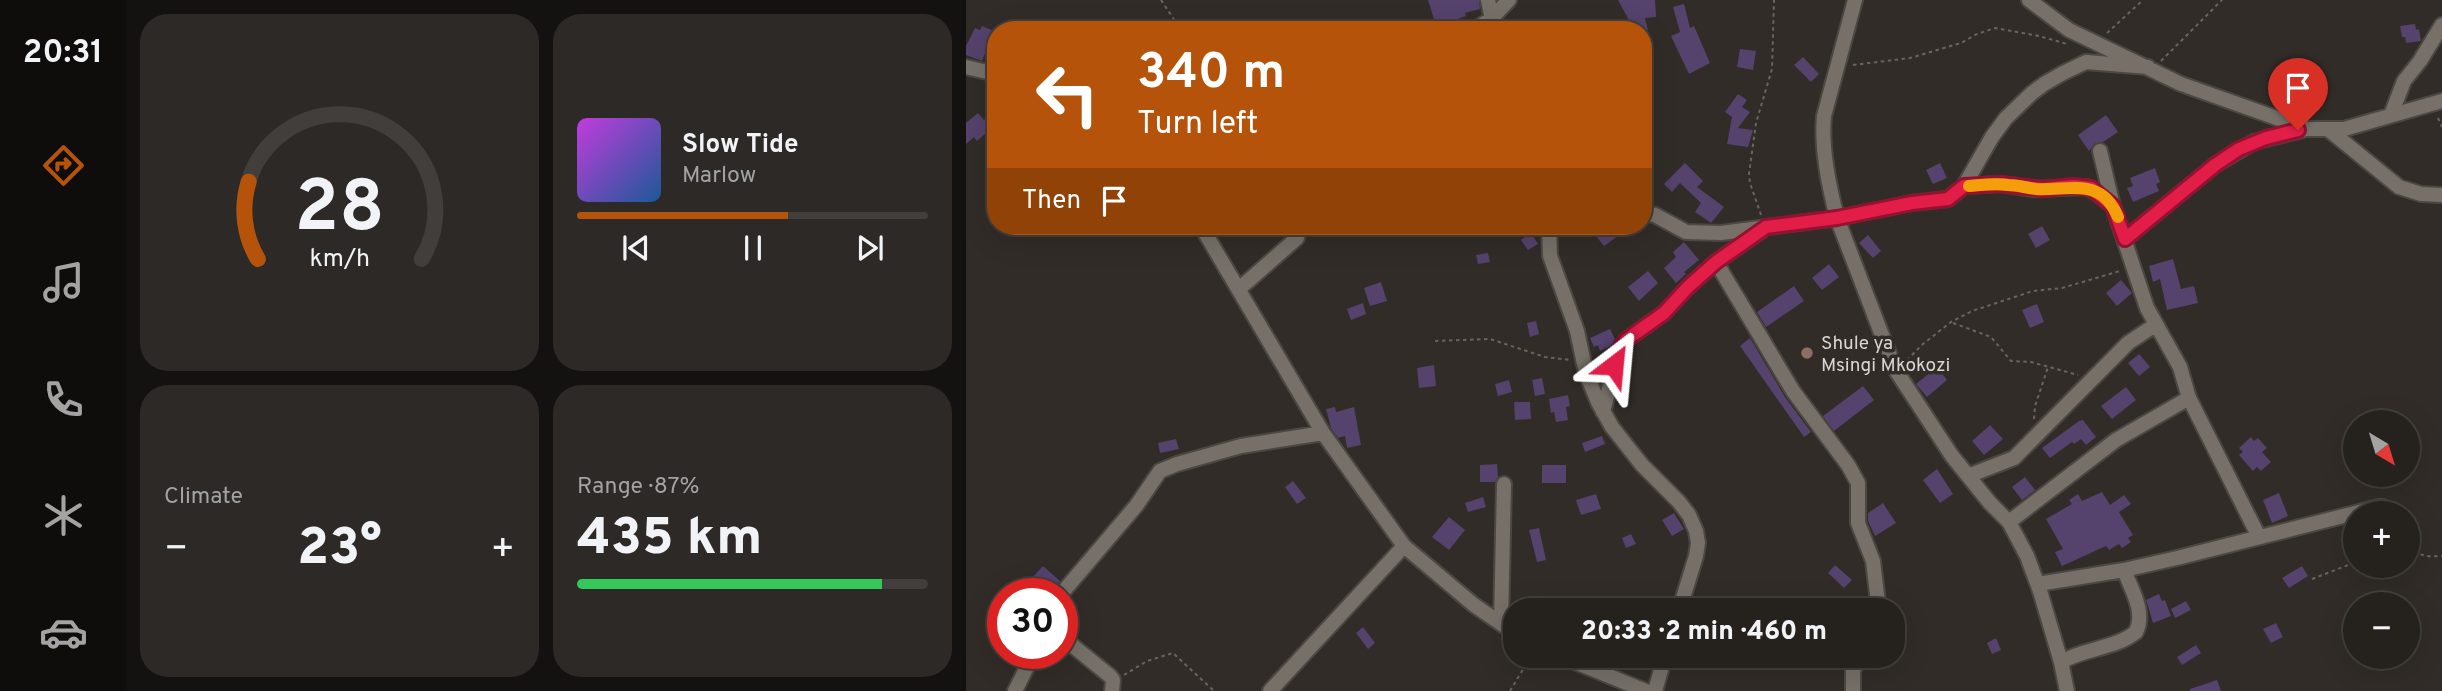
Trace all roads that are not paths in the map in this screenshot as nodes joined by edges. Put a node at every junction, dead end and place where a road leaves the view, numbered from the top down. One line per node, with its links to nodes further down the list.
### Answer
1 (1488, 0): 5 (street)
2 (1509, 0): 6 (street)
3 (1855, 0): 20 (street)
4 (2029, 0): 9 (street)
5 (1492, 21)
6 (1494, 21)
7 (2442, 24): 12 (street)
8 (966, 67): 10 (street)
9 (2151, 68): 13 (street); 16 (street)
10 (987, 72)
11 (2442, 101): 12 (street)
12 (2391, 115): 14 (street)
13 (2306, 129): 14 (street); 25 (street)
14 (2329, 130): 17 (street)
15 (2100, 151): 18 (street)
16 (1964, 186): 18 (street); 20 (street)
17 (2442, 195)
18 (2113, 206): 25 (street)
19 (1652, 214): 21 (street)
20 (1837, 218): 21 (street); 32 (street)
21 (1766, 227): 26 (street)
22 (1206, 235): 27 (street)
23 (1297, 235): 27 (street)
24 (1549, 235): 30 (street)
25 (2125, 239): 28 (street)
26 (1716, 262): 30 (street); 42 (street)
27 (1239, 289): 31 (street)
28 (2155, 325): 29 (street); 32 (street)
29 (2189, 398): 35 (street); 36 (street)
30 (1603, 412): 41 (street)
31 (1323, 433): 37 (street); 39 (street)
32 (1968, 475): 35 (street)
33 (1504, 484): 43 (street)
34 (2343, 516): 36 (street)
35 (2009, 522): 40 (street)
36 (2259, 537): 38 (street)
37 (1404, 546): 43 (street); 52 (street)
38 (2124, 569): 40 (street); 45 (street)
39 (1075, 578)
40 (2038, 584): 45 (street)
41 (1683, 598)
42 (1877, 598)
43 (1501, 624)
44 (1078, 650): 50 (street)
45 (2062, 662): 56 (street)
46 (1589, 668): 53 (street)
47 (1662, 668): 54 (street)
48 (1854, 668): 55 (street)
49 (1026, 669): 51 (street)
50 (1112, 687)
51 (1015, 691)
52 (1270, 691)
53 (1646, 691)
54 (1655, 691)
55 (1853, 691)
56 (2067, 691)

